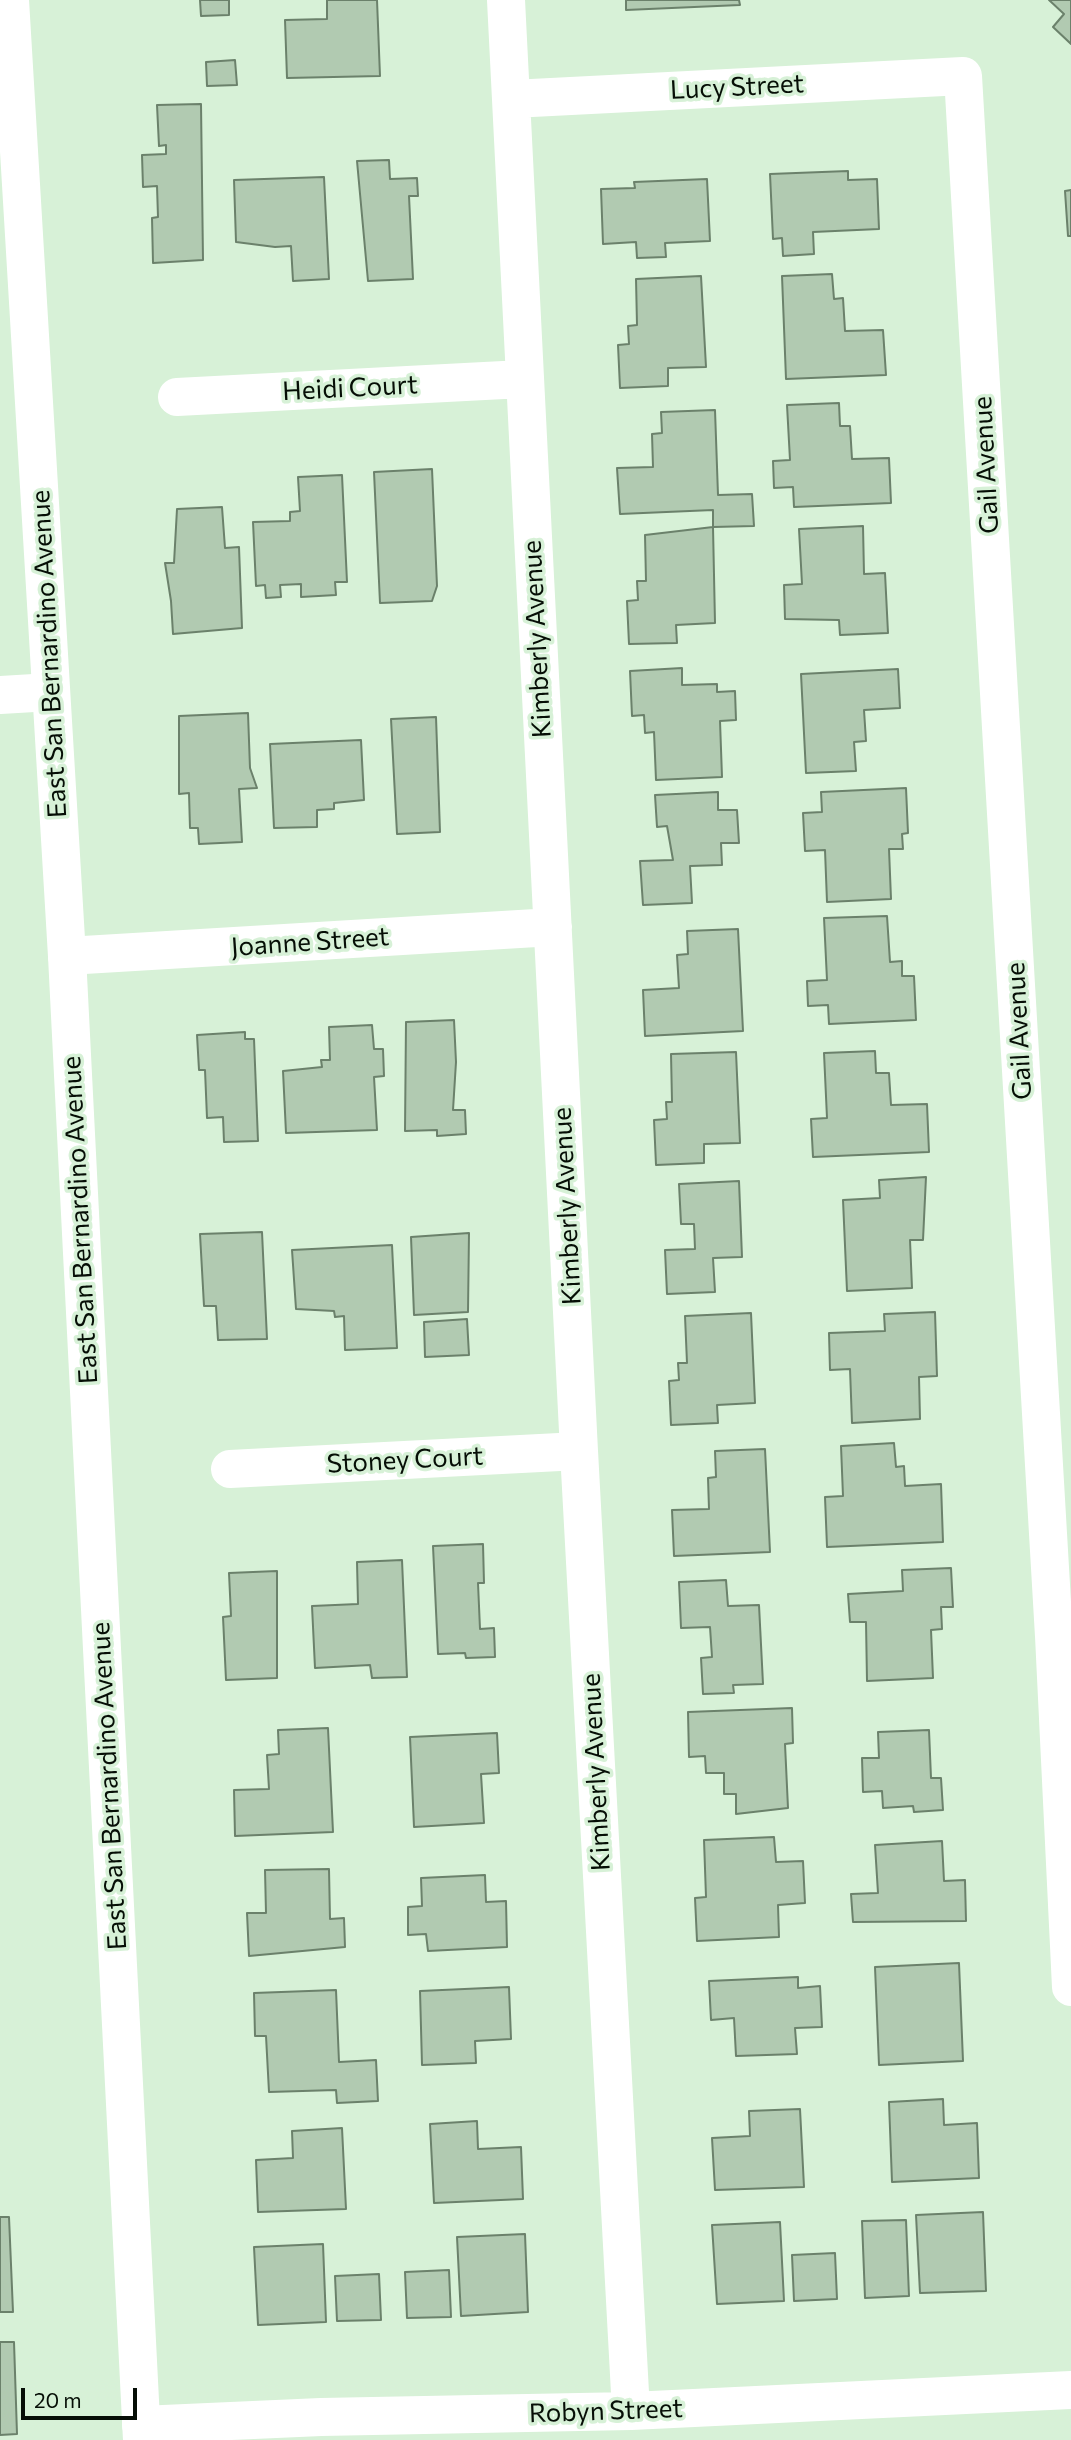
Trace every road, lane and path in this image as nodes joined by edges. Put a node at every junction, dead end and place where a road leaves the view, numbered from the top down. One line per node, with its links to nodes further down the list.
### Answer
1 (10, 0): 7 (street, East San Bernardino Avenue)
2 (506, 0): 4 (street, Kimberly Avenue)
3 (963, 76): 4 (street, Lucy Street); 13 (street, Gail Avenue)
4 (512, 99): 5 (street, Kimberly Avenue)
5 (523, 379): 6 (street, Heidi Court); 9 (street, Kimberly Avenue)
6 (177, 397)
7 (51, 692): 8 (street); 10 (street, East San Bernardino Avenue)
8 (0, 695)
9 (553, 927): 10 (street, Joanne Street); 11 (street, Kimberly Avenue)
10 (67, 956): 17 (street, East San Bernardino Avenue)
11 (579, 1451): 12 (street, Stoney Court); 16 (street, Kimberly Avenue)
12 (230, 1469)
13 (1063, 1635): 14 (street, Gail Avenue)
14 (1071, 1987)
15 (1071, 2390): 16 (street, Robyn Street)
16 (631, 2411): 17 (street, Robyn Street)
17 (142, 2432)

